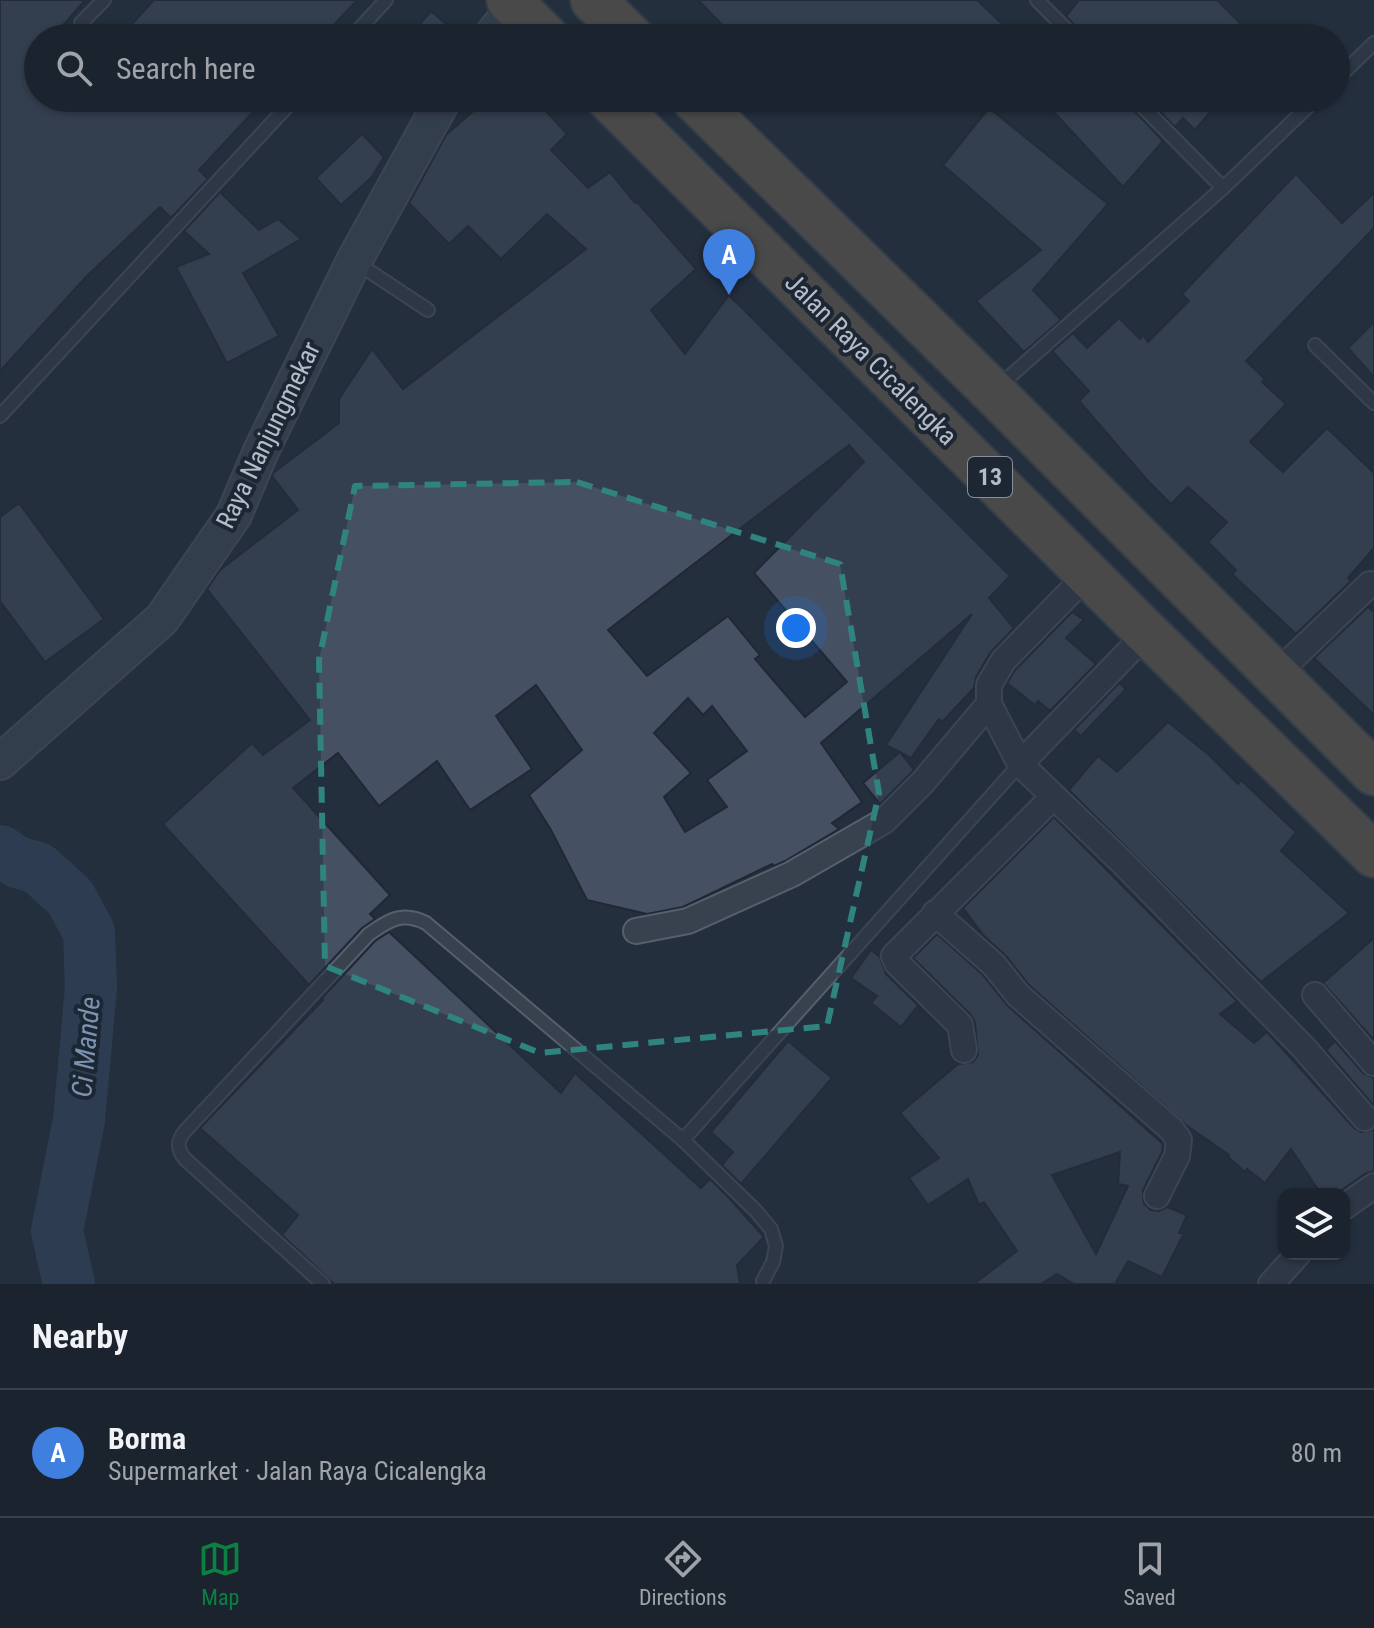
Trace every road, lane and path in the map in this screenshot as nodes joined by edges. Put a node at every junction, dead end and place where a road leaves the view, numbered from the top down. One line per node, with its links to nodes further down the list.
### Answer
1 (104, 0): 5 (lane)
2 (386, 0): 6 (lane)
3 (593, 0): 7 (highway)
4 (1037, 0): 8 (lane)
5 (81, 23)
6 (364, 24)
7 (618, 24)
8 (1061, 24)
9 (1374, 43): 10 (lane)
10 (1350, 66)
11 (282, 112): 23 (lane)
12 (436, 112): 18 (street, Raya Nanjungmekar)
13 (622, 112): 24 (highway, Jalan Raya Cicalengka / 13)
14 (707, 112): 21 (highway, 13)
15 (1148, 112): 17 (lane)
16 (1302, 112): 17 (lane)
17 (1223, 188): 21 (lane)
18 (354, 261): 19 (lane); 29 (street, Raya Nanjungmekar)
19 (428, 310)
20 (1315, 345): 22 (lane)
21 (992, 391): 27 (highway, 13)
22 (1374, 403)
23 (0, 416)
24 (1088, 574): 26 (highway, Jalan Raya Cicalengka / 13); 28 (street)
25 (1370, 584): 27 (street)
26 (1147, 633): 31 (street); 33 (highway, Jalan Raya Cicalengka / 13)
27 (1274, 676): 30 (highway, 13)
28 (989, 704): 31 (street); 35 (street)
29 (0, 762)
30 (1370, 762)
31 (1020, 764): 32 (street); 40 (lane)
32 (1052, 798): 34 (street); 39 (street)
33 (1374, 855)
34 (935, 913): 37 (street); 42 (street)
35 (636, 931)
36 (1315, 995): 38 (street)
37 (964, 1050)
38 (1374, 1063)
39 (1365, 1118)
40 (683, 1140): 45 (lane); 46 (lane)
41 (1374, 1186): 43 (street)
42 (1157, 1196)
43 (1350, 1203)
44 (1293, 1260): 47 (street)
45 (763, 1281)
46 (323, 1284)
47 (1271, 1284)

